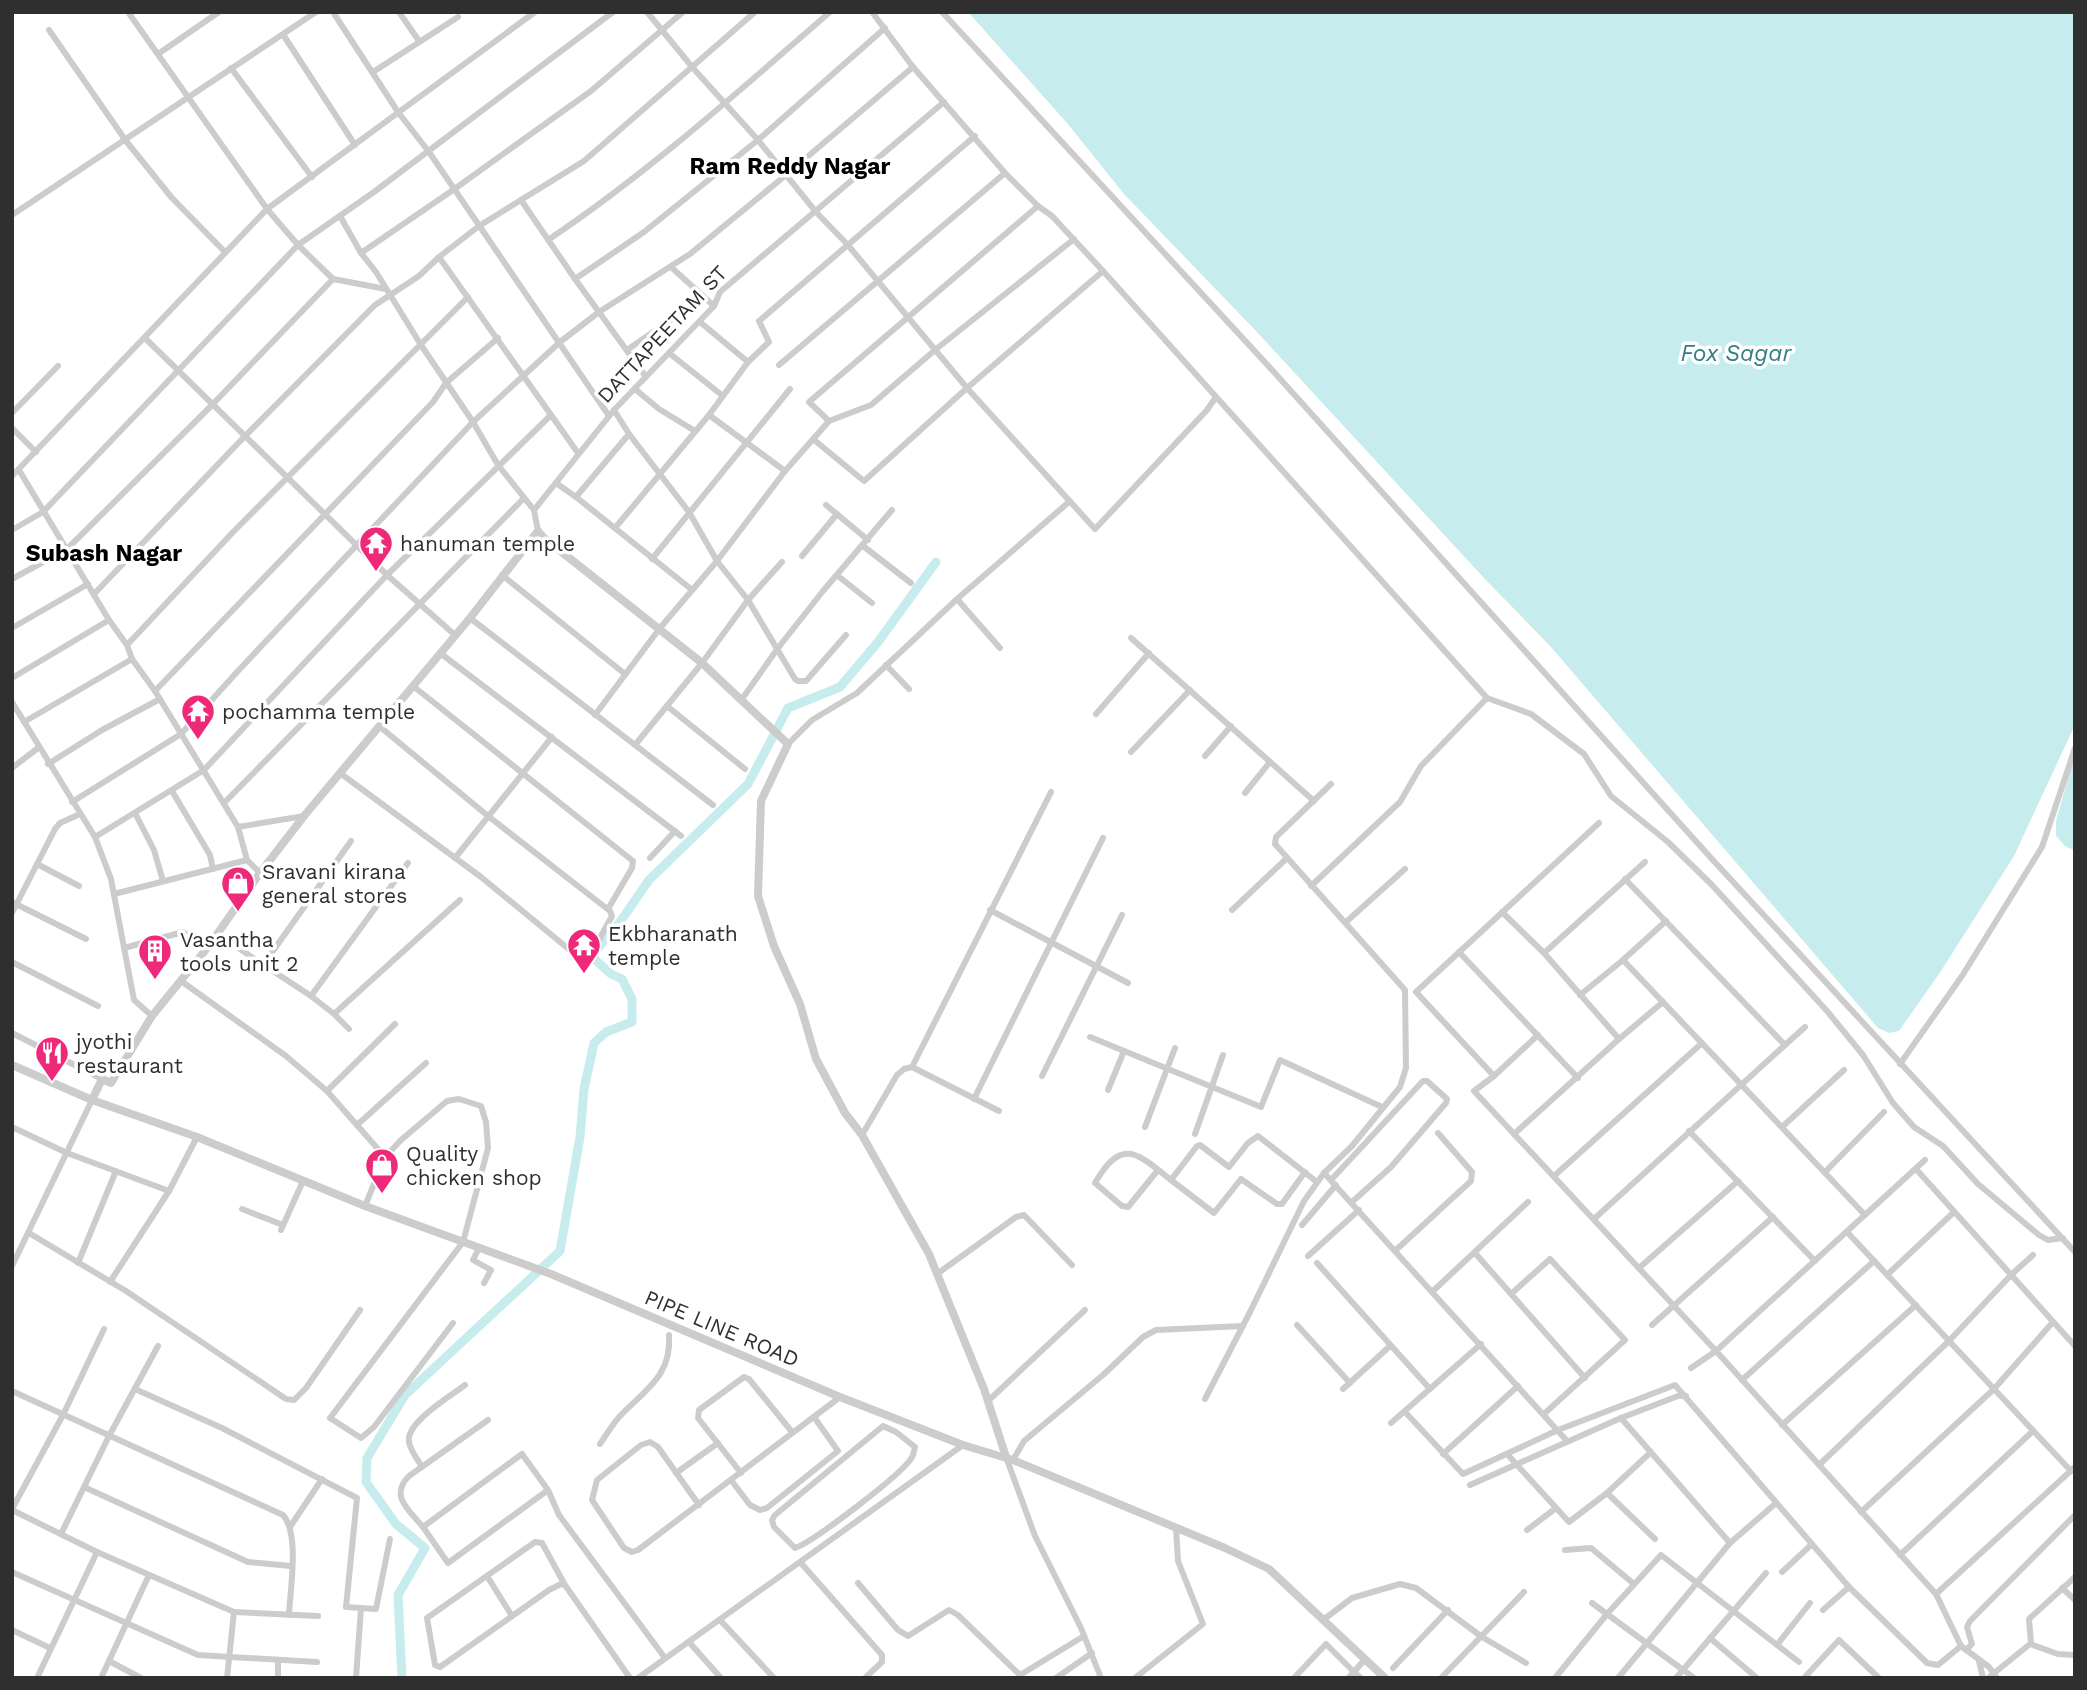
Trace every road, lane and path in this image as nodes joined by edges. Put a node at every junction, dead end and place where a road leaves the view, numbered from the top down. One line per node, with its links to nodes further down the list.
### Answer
1 (128, 12): 20 (street)
2 (219, 12): 20 (street)
3 (316, 12): 18 (street)
4 (333, 12): 24 (street)
5 (399, 12): 19 (street)
6 (535, 12): 28 (street)
7 (613, 12): 33 (street)
8 (647, 12): 17 (street)
9 (683, 12): 17 (street)
10 (755, 12): 23 (street)
11 (830, 12): 27 (street)
12 (872, 12): 15 (street)
13 (942, 12): 261 (street)
14 (458, 17): 19 (street)
15 (884, 28): 21 (street); 30 (street)
16 (49, 30): 31 (street)
17 (663, 31): 23 (street); 37 (street)
18 (284, 36): 22 (street); 32 (street)
19 (419, 41): 24 (street)
20 (158, 54): 25 (street)
21 (913, 66): 26 (street); 35 (street)
22 (232, 68): 25 (street); 36 (street)
23 (693, 68): 27 (street); 38 (street)
24 (373, 72): 28 (street)
25 (188, 98): 31 (street); 40 (street)
26 (944, 102): 29 (street); 41 (street, DATTAPEETAM ST)
27 (724, 103): 30 (street); 46 (street)
28 (398, 112): 32 (street); 33 (street)
29 (975, 136): 34 (street); 48 (street)
30 (758, 140): 35 (street); 55 (street)
31 (126, 141): 42 (street); 49 (street)
32 (355, 145): 36 (street)
33 (429, 152): 37 (street); 43 (street)
34 (1005, 173): 39 (street); 56 (street)
35 (786, 175): 41 (street); 52 (street)
36 (312, 177): 40 (street)
37 (453, 190): 44 (street); 50 (street)
38 (521, 200): 44 (street); 46 (street)
39 (1038, 206): 45 (street); 62 (street)
40 (267, 209): 47 (street); 49 (street)
41 (816, 212): 48 (street); 60 (street, DATTAPEETAM ST)
42 (12, 215)
43 (340, 216): 47 (street); 50 (street)
44 (479, 226): 51 (street); 66 (street)
45 (1074, 239): 53 (street); 69 (street)
46 (548, 240): 55 (street)
47 (298, 244): 54 (street); 74 (street)
48 (847, 244): 56 (street); 71 (street)
49 (225, 252): 64 (street)
50 (360, 253): 57 (street)
51 (439, 257): 57 (street); 58 (street)
52 (671, 267): 59 (street); 61 (street)
53 (1103, 271): 78 (street); 82 (street)
54 (333, 279): 57 (street); 83 (street)
55 (575, 279): 61 (street)
56 (877, 281): 62 (street); 72 (street)
57 (388, 292): 67 (street); 93 (street)
58 (468, 297): 65 (street); 67 (street)
59 (704, 297): 60 (street); 68 (street)
60 (714, 306): 63 (street, DATTAPEETAM ST)
61 (599, 312): 66 (street); 68 (street)
62 (908, 317): 69 (street); 88 (street)
63 (699, 322): 70 (street, DATTAPEETAM ST); 71 (street)
64 (145, 338): 74 (street); 96 (street)
65 (498, 338): 75 (street); 77 (street)
66 (560, 341): 75 (street); 85 (street)
67 (421, 345): 77 (street); 103 (street)
68 (627, 350): 76 (street)
69 (935, 350): 78 (street); 88 (street)
70 (669, 353): 76 (street, DATTAPEETAM ST); 81 (street)
71 (748, 362): 81 (street)
72 (779, 365)
73 (58, 366): 84 (street)
74 (178, 371): 83 (street); 111 (street)
75 (524, 376): 86 (street); 89 (street)
76 (646, 377): 79 (street, DATTAPEETAM ST)
77 (446, 383): 89 (street); 113 (street)
78 (967, 388): 94 (street); 107 (street)
79 (635, 389): 85 (street, DATTAPEETAM ST); 91 (street)
80 (790, 389): 95 (street)
81 (723, 396): 87 (street)
82 (1216, 397): 107 (street); 158 (street)
83 (212, 405): 93 (street); 120 (street)
84 (12, 413)
85 (612, 413): 92 (street); 97 (street, DATTAPEETAM ST)
86 (551, 415): 97 (street); 98 (street)
87 (709, 415): 91 (street); 95 (street)
88 (830, 421): 94 (street)
89 (473, 422): 98 (street); 119 (street)
90 (12, 428): 96 (street)
91 (695, 431): 101 (street)
92 (629, 434): 101 (street); 105 (street)
93 (245, 436): 103 (street); 132 (street)
94 (813, 439): 100 (street)
95 (745, 443): 100 (street); 112 (street)
96 (36, 452): 99 (street)
97 (578, 453): 104 (street, DATTAPEETAM ST)
98 (498, 465): 106 (street); 125 (street)
99 (19, 470): 102 (street); 111 (street)
100 (785, 471): 123 (street)
101 (659, 473): 112 (street); 115 (street)
102 (12, 476)
103 (287, 478): 113 (street); 144 (street)
104 (556, 483): 105 (street); 109 (street, DATTAPEETAM ST)
105 (576, 497): 115 (street)
106 (523, 498): 109 (street); 136 (street)
107 (1070, 501): 133 (street)
108 (826, 505): 114 (street)
109 (534, 510): 117 (street)
110 (892, 510): 118 (street)
111 (43, 512): 116 (street); 120 (street)
112 (689, 512): 122 (street); 123 (street)
113 (325, 514): 119 (street); 157 (street)
114 (837, 514): 118 (street); 121 (street)
115 (615, 528): 122 (street)
116 (12, 530)
117 (538, 531): 126 (street); 140 (street)
118 (865, 543): 127 (street); 129 (street)
119 (357, 544): 125 (street); 168 (street)
120 (67, 549): 128 (street); 130 (street)
121 (802, 556)
122 (652, 559): 131 (street)
123 (717, 561): 131 (street); 134 (street)
124 (782, 562): 134 (street)
125 (387, 575): 136 (street); 180 (street)
126 (502, 575): 137 (street); 152 (street)
127 (838, 576): 135 (street); 145 (street)
128 (12, 579)
129 (911, 583)
130 (88, 584): 132 (street); 139 (street)
131 (691, 589): 140 (street)
132 (94, 594): 138 (street)
133 (957, 598): 146 (street); 151 (street)
134 (748, 600): 145 (street); 150 (street)
135 (872, 603)
136 (421, 604): 141 (street); 189 (street)
137 (470, 618): 141 (street); 164 (street)
138 (109, 620): 144 (street); 153 (street)
139 (12, 628)
140 (660, 628): 150 (street); 152 (street)
141 (455, 635): 147 (street)
142 (846, 635): 145 (street)
143 (1131, 638): 148 (street)
144 (127, 645): 149 (street)
145 (778, 648): 160 (street)
146 (1000, 648)
147 (440, 653): 154 (street); 169 (street)
148 (1149, 653): 156 (street); 163 (street)
149 (132, 659): 157 (street); 165 (street)
150 (702, 663): 160 (street); 162 (street)
151 (886, 665): 155 (street); 170 (street)
152 (625, 674): 164 (street)
153 (12, 678)
154 (410, 689): 166 (street); 182 (street)
155 (909, 689)
156 (1189, 690): 167 (street); 174 (street)
157 (155, 691): 159 (street)
158 (1487, 698): 215 (street); 319 (street)
159 (160, 699): 168 (street); 177 (street)
160 (742, 699): 170 (street)
161 (12, 702): 165 (street)
162 (667, 706): 171 (street); 179 (street)
163 (1096, 714)
164 (595, 715): 171 (street)
165 (24, 722): 173 (street)
166 (379, 726): 181 (street); 194 (street)
167 (1231, 726): 175 (street); 176 (street)
168 (181, 734): 180 (street); 188 (street)
169 (552, 737): 182 (street); 197 (street)
170 (785, 741): 287 (street)
171 (635, 745): 190 (street)
172 (2075, 747): 261 (street)
173 (38, 748): 177 (street); 178 (street)
174 (1131, 752)
175 (1205, 756)
176 (1270, 762): 186 (street); 187 (street)
177 (48, 764): 188 (street)
178 (12, 768)
179 (745, 769)
180 (204, 770): 184 (street); 189 (street)
181 (340, 773): 193 (street); 202 (street)
182 (523, 775): 194 (street); 219 (street)
183 (1331, 784): 187 (street)
184 (172, 791): 191 (street); 209 (street)
185 (1051, 792): 220 (street)
186 (1245, 793)
187 (1314, 801): 204 (street)
188 (72, 802): 192 (street)
189 (224, 803): 196 (street)
190 (713, 805)
191 (135, 813): 199 (street); 213 (street)
192 (80, 814): 199 (street); 208 (street)
193 (304, 816): 196 (street); 211 (street)
194 (488, 816): 202 (street); 219 (street)
195 (1599, 823): 222 (street)
196 (238, 827): 205 (street)
197 (674, 831): 198 (street); 203 (street)
198 (681, 836)
199 (94, 837): 216 (street)
200 (1103, 838): 229 (street)
201 (351, 841): 236 (street)
202 (455, 858): 219 (street)
203 (650, 858)
204 (1286, 859): 215 (street); 221 (street)
205 (247, 860): 209 (street); 211 (street)
206 (1645, 862): 212 (street)
207 (408, 863): 243 (street)
208 (37, 864): 214 (street); 218 (street)
209 (214, 869): 213 (street)
210 (1405, 869): 226 (street)
211 (260, 873): 227 (street)
212 (1625, 878): 225 (street); 233 (street)
213 (163, 881): 216 (street)
214 (79, 886)
215 (1311, 886): 226 (street)
216 (114, 894): 231 (street)
217 (460, 900): 246 (street)
218 (14, 903): 223 (street); 228 (street)
219 (608, 909)
220 (990, 910): 229 (street); 263 (street)
221 (1232, 910)
222 (1502, 912): 232 (street); 233 (street)
223 (12, 914)
224 (1122, 915): 237 (street)
225 (1666, 921): 234 (street); 256 (street)
226 (1346, 922): 240 (street)
227 (217, 934): 230 (street); 236 (street)
228 (86, 939)
229 (1051, 944): 237 (street); 274 (street)
230 (208, 947): 231 (street); 238 (street)
231 (124, 948): 247 (street)
232 (1459, 952): 241 (street); 252 (street)
233 (1544, 953): 242 (street)
234 (1623, 960): 242 (street); 244 (street)
235 (12, 962): 245 (street)
236 (263, 965): 243 (street)
237 (1097, 967): 239 (street); 266 (street)
238 (181, 981): 247 (street); 273 (street)
239 (1128, 983)
240 (1405, 990): 241 (street); 276 (street)
241 (1416, 992): 267 (street)
242 (1580, 995): 254 (street)
243 (311, 996): 246 (street)
244 (1663, 1002): 254 (street); 255 (street)
245 (99, 1006)
246 (334, 1014): 250 (street)
247 (152, 1016): 269 (street)
248 (395, 1024): 273 (street)
249 (1805, 1027): 256 (street)
250 (349, 1029)
251 (12, 1033): 269 (street)
252 (1538, 1035): 267 (street); 268 (street)
253 (1090, 1037): 258 (street)
254 (1619, 1039): 268 (street)
255 (1702, 1043): 270 (street); 299 (street)
256 (1785, 1045): 270 (street)
257 (1175, 1048): 264 (street)
258 (1124, 1051): 264 (street); 272 (street)
259 (1223, 1055): 271 (street)
260 (426, 1063): 279 (street)
261 (1900, 1064): 319 (street)
262 (12, 1065): 275 (street, PIPE LINE ROAD)
263 (912, 1067): 274 (street); 287 (street)
264 (1168, 1069): 271 (street); 281 (street)
265 (1844, 1070): 282 (street)
266 (1042, 1076)
267 (1494, 1076): 286 (street)
268 (1578, 1077): 286 (street)
269 (102, 1079): 275 (street)
270 (1741, 1084): 282 (street); 283 (street)
271 (1213, 1087): 276 (street); 285 (street)
272 (1108, 1090)
273 (327, 1091): 279 (street)
274 (974, 1099): 277 (street)
275 (92, 1100): 288 (street, PIPE LINE ROAD); 289 (street)
276 (1382, 1107): 298 (street)
277 (999, 1111)
278 (1884, 1112): 297 (street)
279 (357, 1125): 290 (street)
280 (12, 1127): 289 (street)
281 (1145, 1127)
282 (1782, 1127): 297 (street)
283 (1689, 1131): 303 (street); 315 (street)
284 (1438, 1133): 322 (street)
285 (1195, 1134)
286 (1514, 1134): 299 (street)
287 (862, 1135): 336 (street)
288 (197, 1137): 302 (street, PIPE LINE ROAD); 306 (street)
289 (67, 1153): 295 (street); 318 (street)
290 (385, 1157): 309 (street); 320 (street)
291 (1925, 1160): 293 (street)
292 (1231, 1166): 296 (street); 300 (street); 301 (street)
293 (1916, 1169): 312 (street); 313 (street)
294 (1158, 1170): 294 (street); 301 (street)
295 (116, 1171): 306 (street); 330 (street)
296 (1305, 1172): 300 (street); 304 (street)
297 (1825, 1172): 313 (street)
298 (1324, 1173): 304 (street); 305 (street)
299 (1554, 1176): 315 (street)
300 (1241, 1179): 301 (street)
301 (1171, 1180)
302 (303, 1181): 309 (street, PIPE LINE ROAD); 310 (street)
303 (1738, 1181): 314 (street); 335 (street)
304 (1317, 1182): 351 (street)
305 (1334, 1183): 307 (street); 307 (street); 316 (street)
306 (169, 1191): 339 (street)
307 (1352, 1202): 311 (street)
308 (1528, 1202): 325 (street)
309 (365, 1206): 320 (street, PIPE LINE ROAD)
310 (242, 1209)
311 (1359, 1210): 322 (street); 327 (street)
312 (1954, 1212): 337 (street); 338 (street)
313 (1866, 1215): 317 (street)
314 (1773, 1217): 328 (street); 343 (street)
315 (1594, 1219): 335 (street)
316 (1303, 1225)
317 (1847, 1232): 328 (street); 329 (street)
318 (29, 1233): 330 (street); 334 (street)
319 (2063, 1238): 324 (street)
320 (463, 1242): 321 (street, PIPE LINE ROAD); 348 (street)
321 (479, 1248): 323 (street, PIPE LINE ROAD); 332 (street)
322 (1396, 1250): 341 (street)
323 (489, 1251): 332 (street); 372 (street, PIPE LINE ROAD)
324 (2075, 1252)
325 (1475, 1253): 341 (street); 342 (street)
326 (2033, 1255): 338 (street)
327 (1308, 1256)
328 (1815, 1261): 359 (street)
329 (1874, 1261): 337 (street); 362 (street)
330 (78, 1263): 339 (street)
331 (1317, 1263): 357 (street)
332 (483, 1265): 340 (street)
333 (1072, 1265): 336 (street)
334 (12, 1266)
335 (1639, 1268): 343 (street)
336 (937, 1274): 374 (street)
337 (1887, 1275): 344 (street)
338 (2011, 1275): 347 (street); 354 (street)
339 (110, 1282): 345 (street)
340 (484, 1283)
341 (1433, 1291): 355 (street)
342 (1511, 1294): 361 (street); 361 (street)
343 (1673, 1305): 350 (street); 359 (street)
344 (1916, 1305): 354 (street); 382 (street)
345 (360, 1310)
346 (1085, 1310): 374 (street)
347 (2053, 1322): 358 (street); 368 (street)
348 (453, 1323)
349 (1297, 1325): 363 (street)
350 (1652, 1325)
351 (1243, 1326): 373 (street); 394 (street)
352 (104, 1329): 377 (street)
353 (668, 1335): 389 (street)
354 (1949, 1342): 368 (street); 396 (street)
355 (1480, 1344): 365 (street); 367 (street)
356 (158, 1346): 366 (street)
357 (1390, 1346): 363 (street); 367 (street)
358 (2075, 1346)
359 (1716, 1351): 360 (street); 362 (street)
360 (1691, 1368)
361 (1585, 1378): 376 (street)
362 (1742, 1380): 382 (street)
363 (1350, 1383): 369 (street)
364 (465, 1385): 397 (street)
365 (1518, 1386): 376 (street); 392 (street)
366 (135, 1389): 386 (street); 402 (street)
367 (1430, 1389): 375 (street)
368 (1993, 1389): 384 (street); 413 (street)
369 (1343, 1390)
370 (12, 1391): 377 (street)
371 (1686, 1396): 379 (street); 383 (street); 409 (street)
372 (840, 1397): 378 (street); 390 (street, PIPE LINE ROAD)
373 (1205, 1399)
374 (988, 1401): 394 (street)
375 (1405, 1412): 381 (street); 392 (street)
376 (1544, 1414): 383 (street)
377 (63, 1415): 386 (street); 412 (street)
378 (814, 1418): 385 (street); 403 (street)
379 (1621, 1418): 387 (street); 391 (street)
380 (488, 1420): 397 (street)
381 (1391, 1423)
382 (1782, 1424): 396 (street)
383 (1558, 1430): 387 (street); 393 (street)
384 (2033, 1431): 398 (street); 428 (street)
385 (792, 1432): 388 (street); 400 (street)
386 (109, 1436): 405 (street); 415 (street)
387 (1567, 1441): 395 (street)
388 (718, 1443): 399 (street); 400 (street)
389 (600, 1444)
390 (963, 1445): 394 (street, PIPE LINE ROAD); 406 (street)
391 (1651, 1452): 408 (street); 424 (street)
392 (1443, 1454): 393 (street)
393 (1507, 1454): 395 (street)
394 (1010, 1459): 417 (street, PIPE LINE ROAD); 462 (street)
395 (1517, 1465): 404 (street); 411 (street)
396 (1819, 1465): 413 (street)
397 (422, 1467): 416 (street)
398 (2073, 1469): 444 (street)
399 (676, 1473): 410 (street); 410 (street)
400 (741, 1473): 403 (street)
401 (893, 1476): 406 (street); 420 (street); 420 (street)
402 (321, 1479): 415 (street); 449 (street)
403 (731, 1479): 410 (street)
404 (1470, 1485)
405 (84, 1487): 419 (street); 430 (street)
406 (903, 1489): 423 (street)
407 (548, 1490): 416 (street); 416 (street); 474 (street)
408 (1607, 1493): 411 (street); 422 (street)
409 (1775, 1503): 424 (street); 425 (street)
410 (699, 1505)
411 (1556, 1508): 418 (street)
412 (12, 1509): 419 (street)
413 (1861, 1512): 428 (street)
414 (2075, 1515): 470 (street)
415 (290, 1527): 430 (street)
416 (423, 1527)
417 (1176, 1528): 459 (street, PIPE LINE ROAD); 500 (street)
418 (1527, 1530)
419 (61, 1534): 427 (street)
420 (819, 1534): 423 (street)
421 (390, 1539): 449 (street)
422 (1655, 1539)
423 (826, 1544): 429 (street)
424 (1730, 1544): 438 (street)
425 (1811, 1545): 432 (street); 441 (street)
426 (1565, 1550): 439 (street)
427 (97, 1552): 434 (street); 446 (street)
428 (1900, 1555): 444 (street)
429 (801, 1563): 458 (street); 497 (street)
430 (291, 1566): 455 (street)
431 (12, 1572): 446 (street)
432 (1782, 1572)
433 (1766, 1573): 453 (street)
434 (149, 1574): 452 (street); 460 (street)
435 (486, 1576): 440 (street); 457 (street); 457 (street)
436 (2075, 1577): 442 (street)
437 (858, 1583): 462 (street)
438 (1697, 1583): 439 (street); 453 (street); 467 (street)
439 (1634, 1584): 454 (street)
440 (565, 1585): 457 (street); 493 (street)
441 (1849, 1587): 451 (street); 470 (street)
442 (2062, 1588): 445 (street); 466 (street)
443 (1524, 1592): 463 (street)
444 (1936, 1594): 470 (street)
445 (2075, 1600)
446 (73, 1601): 460 (street); 469 (street)
447 (1592, 1603): 454 (street)
448 (1810, 1604): 468 (street)
449 (361, 1608): 492 (street)
450 (1448, 1610): 459 (street); 463 (street); 482 (street)
451 (1823, 1610)
452 (234, 1612): 455 (street); 473 (street)
453 (1733, 1612): 464 (street); 468 (street)
454 (1607, 1614): 467 (street); 485 (street)
455 (289, 1615): 456 (street)
456 (318, 1616)
457 (512, 1616)
458 (720, 1620): 465 (street); 496 (street)
459 (1323, 1620): 475 (street, PIPE LINE ROAD)
460 (126, 1623): 473 (street); 477 (street)
461 (12, 1630): 469 (street)
462 (1084, 1636): 471 (street)
463 (1482, 1637): 481 (street); 505 (street)
464 (1710, 1637): 483 (street); 509 (street)
465 (688, 1642): 474 (street); 495 (street)
466 (2031, 1643): 472 (street); 486 (street)
467 (1646, 1644): 483 (street); 506 (street)
468 (1777, 1645): 480 (street)
469 (50, 1648): 487 (street)
470 (1963, 1648): 478 (street)
471 (1091, 1653): 498 (street); 499 (street)
472 (2075, 1655)
473 (229, 1657): 476 (street); 490 (street)
474 (666, 1658): 494 (street)
475 (1365, 1659): 484 (street); 504 (street, PIPE LINE ROAD)
476 (278, 1660): 479 (street); 491 (street)
477 (109, 1661): 488 (street); 489 (street)
478 (1979, 1661): 486 (street); 486 (street)
479 (317, 1662)
480 (1799, 1662)
481 (1526, 1663)
482 (1393, 1668)
483 (1682, 1669): 507 (street); 508 (street)
484 (1354, 1671): 501 (street); 502 (street); 503 (street)
485 (1559, 1676)
486 (1990, 1676)
487 (37, 1678)
488 (101, 1678)
489 (141, 1678)
490 (227, 1678)
491 (278, 1678)
492 (356, 1678)
493 (630, 1678)
494 (638, 1678)
495 (721, 1678)
496 (774, 1678)
497 (865, 1678)
498 (1056, 1678)
499 (1101, 1678)
500 (1135, 1678)
501 (1294, 1678)
502 (1348, 1678)
503 (1361, 1678)
504 (1385, 1678)
505 (1441, 1678)
506 (1618, 1678)
507 (1676, 1678)
508 (1694, 1678)
509 (1757, 1678)
510 (1804, 1678): 511 (street)
511 (1879, 1678)

